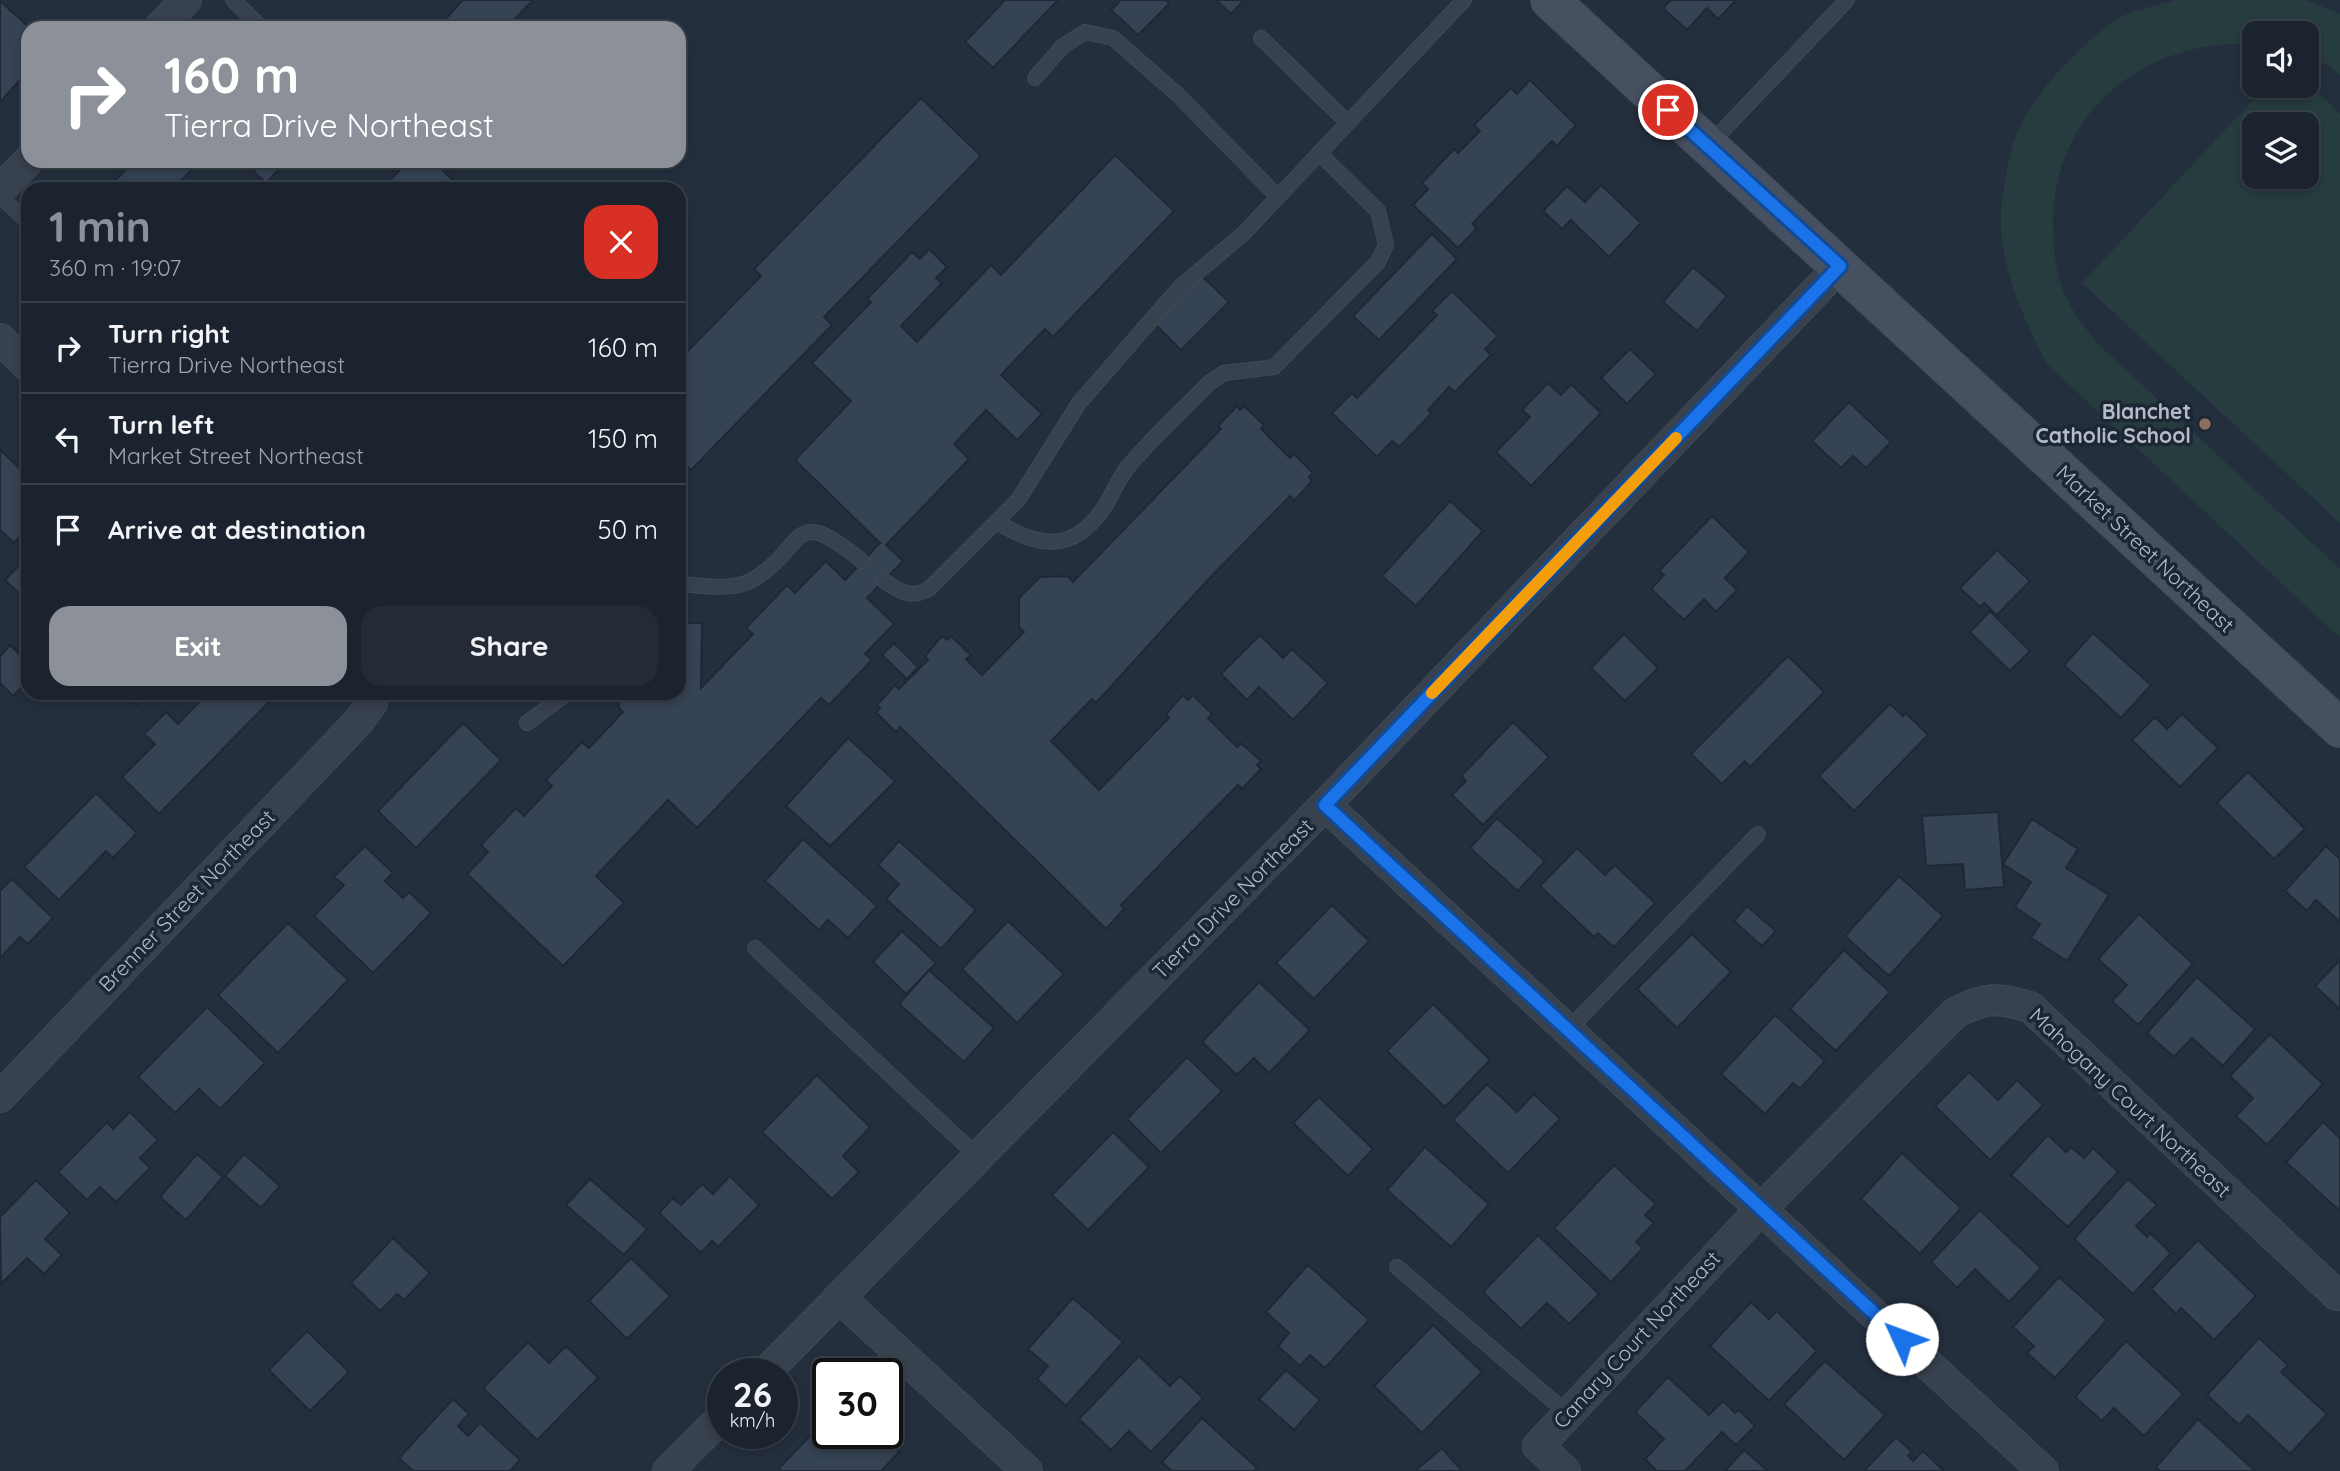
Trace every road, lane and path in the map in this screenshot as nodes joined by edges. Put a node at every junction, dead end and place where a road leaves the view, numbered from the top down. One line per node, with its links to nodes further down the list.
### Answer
1 (186, 0): 6 (street)
2 (233, 0): 7 (lane)
3 (1464, 0): 10 (lane)
4 (1550, 0): 11 (main road, Market Street Northeast)
5 (1847, 0): 11 (lane)
6 (166, 21)
7 (255, 21)
8 (1261, 38): 10 (lane)
9 (1035, 78): 16 (lane)
10 (1348, 123): 12 (lane)
11 (1707, 146): 18 (main road, Market Street Northeast)
12 (1319, 153): 16 (lane); 21 (lane)
13 (21, 168): 14 (street)
14 (0, 190)
15 (0, 196): 17 (lane)
16 (1278, 197): 21 (lane)
17 (21, 216)
18 (1840, 266): 28 (main road, Market Street Northeast); 29 (street, Tierra Drive Northeast)
19 (0, 340): 20 (street)
20 (21, 360)
21 (997, 522): 23 (lane)
22 (862, 561): 24 (lane)
23 (884, 581)
24 (686, 584)
25 (369, 700): 33 (street, Brenner Street Northeast)
26 (558, 700): 27 (lane)
27 (527, 723)
28 (2340, 728)
29 (1325, 805): 32 (street); 34 (street, Tierra Drive Northeast)
30 (1758, 834): 32 (lane)
31 (755, 948): 34 (lane)
32 (1568, 1030): 35 (street)
33 (0, 1097)
34 (978, 1157): 38 (street, Tierra Drive Northeast)
35 (1762, 1208): 37 (street, Mahogany Court Northeast); 40 (street, Canary Court Northeast); 45 (street)
36 (1397, 1267): 40 (lane)
37 (2337, 1294)
38 (839, 1297): 39 (street, Tierra Drive Northeast); 43 (street)
39 (780, 1358)
40 (1567, 1414): 44 (street, Canary Court Northeast)
41 (707, 1432): 42 (street)
42 (668, 1471)
43 (1027, 1471)
44 (1565, 1471)
45 (2043, 1471)

